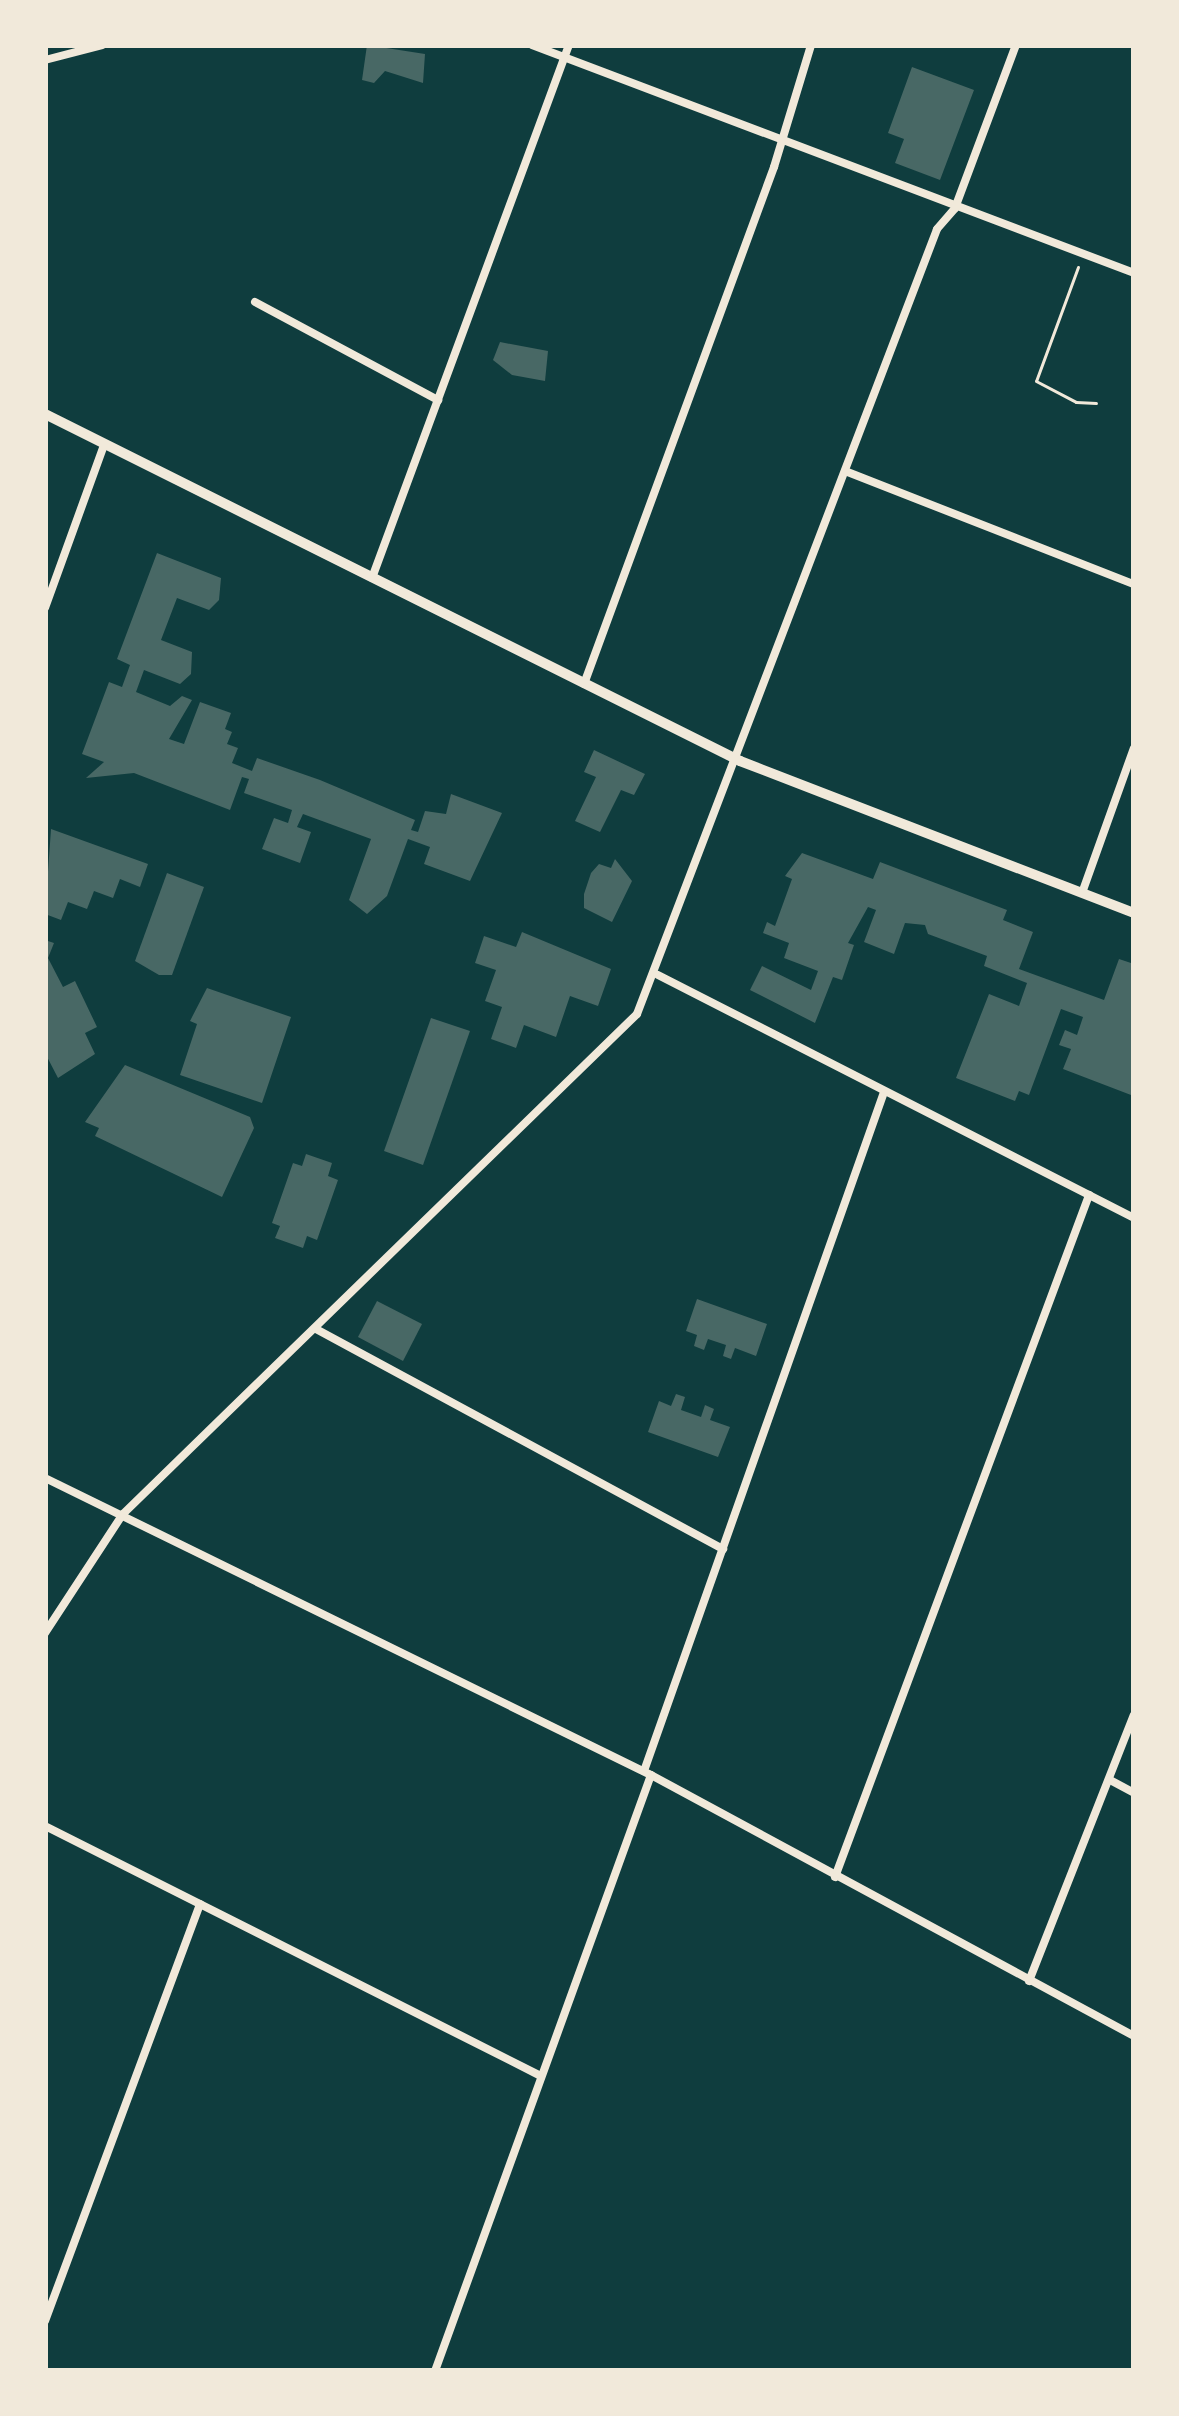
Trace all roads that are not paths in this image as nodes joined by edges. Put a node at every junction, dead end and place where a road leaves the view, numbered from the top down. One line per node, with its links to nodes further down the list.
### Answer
1 (102, 45): 7 (street)
2 (532, 45): 6 (street)
3 (569, 45): 6 (street)
4 (811, 45): 8 (street)
5 (1016, 45): 9 (street)
6 (565, 58): 8 (street); 12 (street)
7 (45, 60)
8 (776, 142): 9 (street); 19 (street)
9 (955, 208): 10 (street); 15 (street)
10 (1134, 273)
11 (255, 302): 12 (street)
12 (437, 400): 16 (street)
13 (45, 414): 14 (street)
14 (104, 445): 16 (street); 18 (street)
15 (844, 471): 17 (street); 21 (street)
16 (372, 578): 19 (street)
17 (1134, 584)
18 (45, 608)
19 (584, 683): 21 (street)
20 (1134, 748): 22 (street)
21 (740, 761): 22 (street); 24 (street)
22 (1082, 893): 23 (street)
23 (1134, 914)
24 (658, 975): 25 (street); 28 (street)
25 (884, 1092): 26 (street); 31 (street)
26 (1090, 1195): 27 (street); 38 (street)
27 (1134, 1218)
28 (316, 1329): 30 (street); 31 (street)
29 (45, 1478): 30 (street)
30 (122, 1514): 32 (street); 34 (street)
31 (723, 1549): 34 (street)
32 (45, 1633)
33 (1134, 1715): 35 (street)
34 (647, 1773): 38 (street); 42 (street)
35 (1110, 1780): 36 (street); 40 (street)
36 (1134, 1793)
37 (45, 1826): 39 (street)
38 (835, 1877): 40 (street)
39 (200, 1904): 42 (street); 43 (street)
40 (1029, 1981): 41 (street)
41 (1134, 2036)
42 (541, 2076): 44 (street)
43 (45, 2321)
44 (435, 2371)

